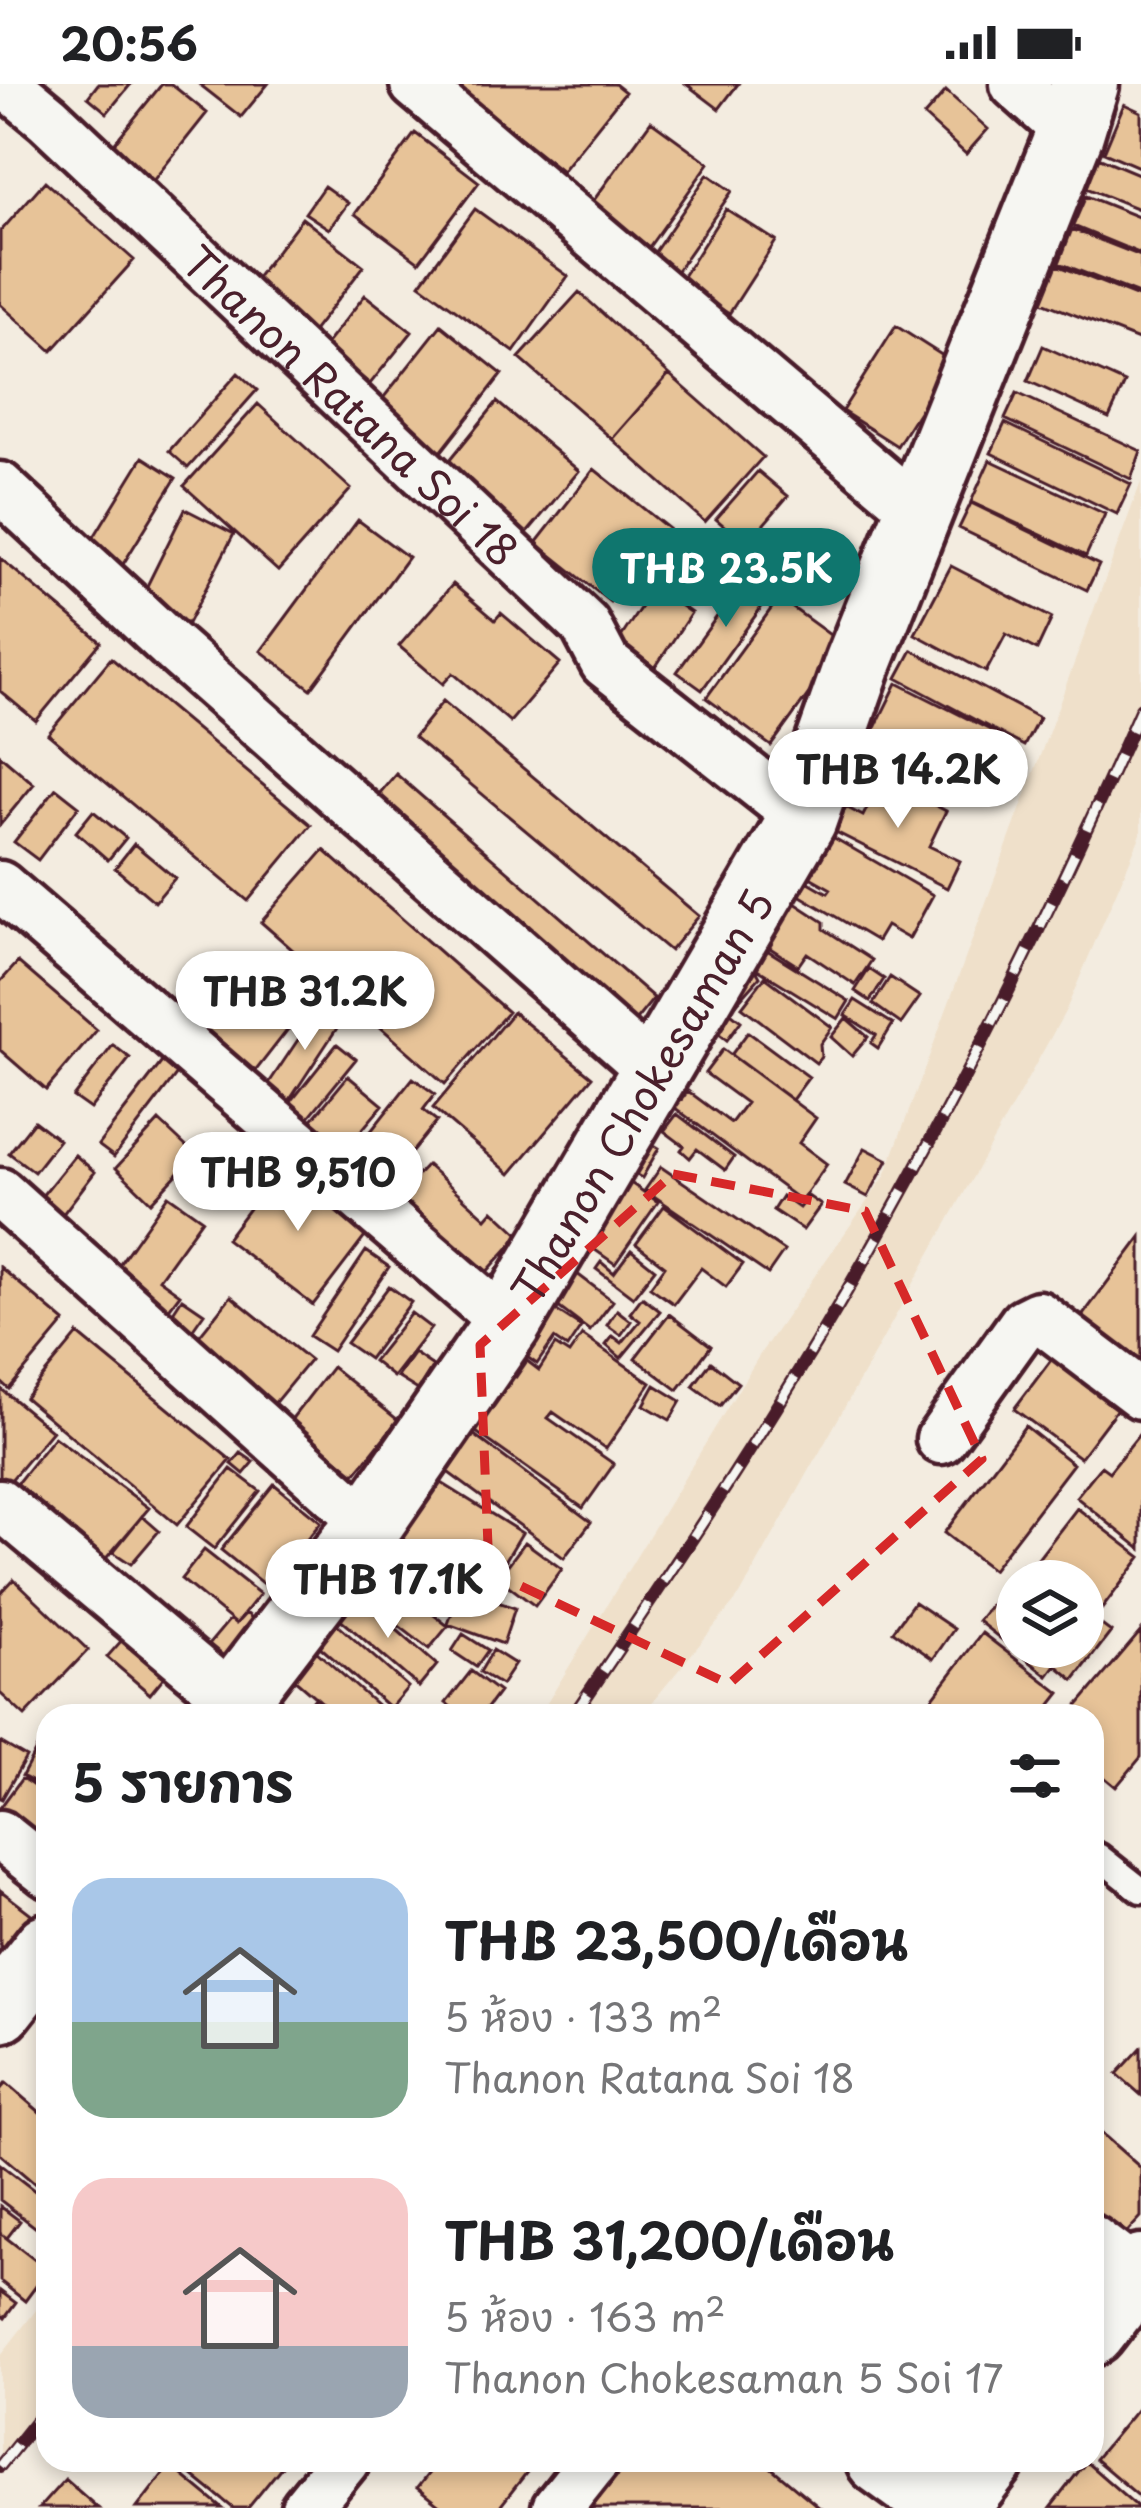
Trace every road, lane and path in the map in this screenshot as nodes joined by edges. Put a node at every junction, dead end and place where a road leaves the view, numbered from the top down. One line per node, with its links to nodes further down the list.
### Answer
1 (7, 84): 7 (street, Thanon Ratana Soi 18)
2 (415, 84): 6 (street)
3 (1015, 84): 4 (street)
4 (1077, 108): 6 (street, Thanon Chokesaman 5)
5 (0, 487): 9 (street)
6 (918, 511): 7 (street, Thanon Chokesaman 5)
7 (803, 819): 9 (street, Thanon Chokesaman 5)
8 (0, 886): 11 (street)
9 (653, 1071): 11 (street, Thanon Chokesaman 5)
10 (0, 1193): 15 (street)
11 (507, 1324): 15 (street, Thanon Chokesaman 5)
12 (1141, 1394): 13 (street)
13 (940, 1439)
14 (0, 1504): 16 (street)
15 (369, 1524): 17 (street, Thanon Chokesaman 5)
16 (224, 1704)
17 (231, 1704)
18 (0, 1835): 20 (street)
19 (1104, 1861): 21 (lane)
20 (36, 1864)
21 (1141, 1890)
22 (36, 1962): 23 (street)
23 (0, 2008)
24 (335, 2472): 28 (street)
25 (586, 2472): 29 (street)
26 (898, 2472): 30 (street)
27 (981, 2472): 30 (street)
28 (306, 2508)
29 (557, 2508)
30 (950, 2508)

